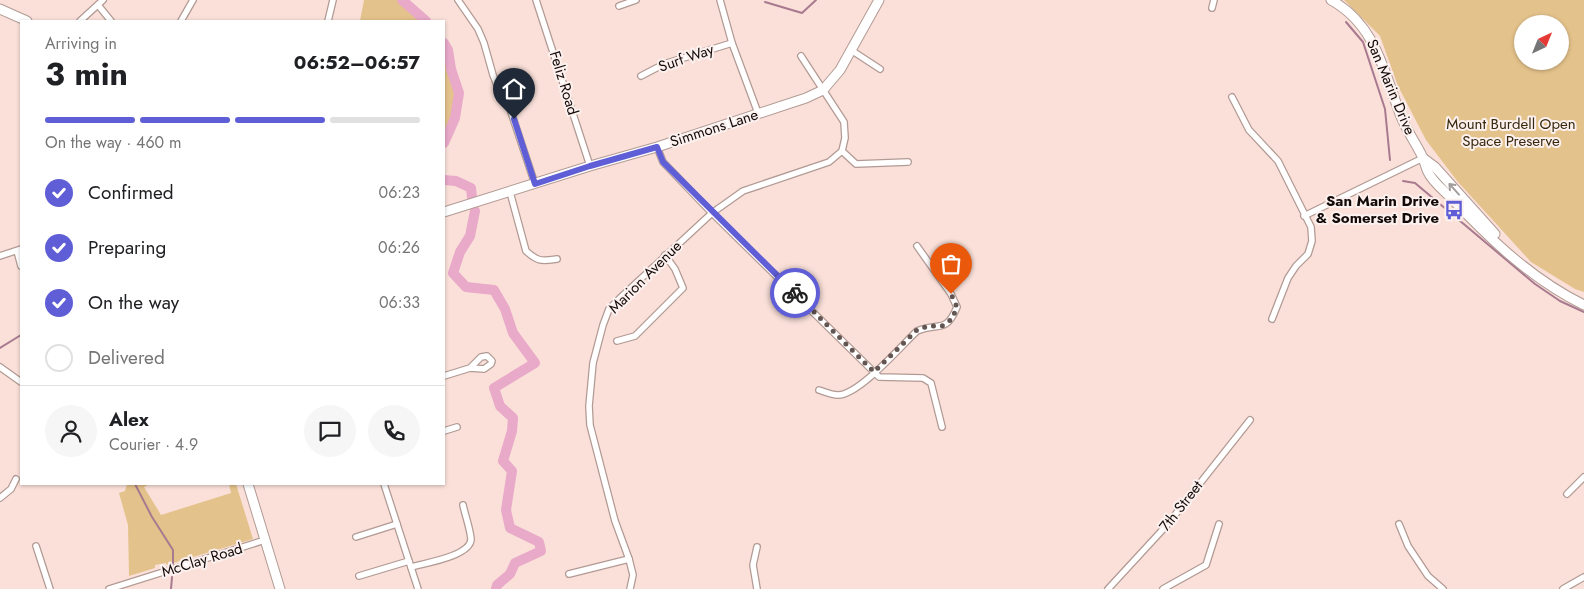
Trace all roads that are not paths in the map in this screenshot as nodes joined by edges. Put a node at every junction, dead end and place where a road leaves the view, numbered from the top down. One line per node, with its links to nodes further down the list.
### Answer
1 (193, 0): 17 (street)
2 (333, 0): 18 (street)
3 (458, 0): 32 (street)
4 (536, 0): 31 (street, Feliz Road)
5 (636, 0): 11 (street)
6 (720, 0): 19 (street)
7 (879, 0): 20 (main road, Simmons Lane)
8 (1214, 0): 12 (street)
9 (1331, 0): 29 (main road, San Marin Drive)
10 (100, 2): 15 (street); 16 (street)
11 (619, 6)
12 (1212, 8)
13 (0, 9): 14 (main road)
14 (26, 20)
15 (81, 20)
16 (110, 20)
17 (182, 20)
18 (328, 20)
19 (732, 43): 23 (street, Surf Way); 26 (street)
20 (851, 50): 22 (street); 24 (main road, Simmons Lane)
21 (801, 56): 24 (street)
22 (880, 69)
23 (641, 76)
24 (823, 90): 26 (main road, Simmons Lane); 28 (street)
25 (1232, 97): 36 (street)
26 (758, 114): 27 (main road, Simmons Lane)
27 (657, 147): 31 (main road, Simmons Lane); 35 (street)
28 (842, 151): 30 (street); 35 (street, Marion Avenue)
29 (1423, 158): 36 (street); 42 (main road, San Marin Drive, one-way to 29); 43 (main road, San Marin Drive)
30 (908, 162)
31 (590, 166): 32 (main road, Simmons Lane)
32 (535, 184): 33 (main road, Simmons Lane)
33 (510, 192): 34 (main road, Simmons Lane); 41 (street)
34 (445, 212)
35 (712, 213): 40 (street, Marion Avenue); 48 (street)
36 (1304, 216): 44 (street)
37 (917, 246): 48 (street)
38 (19, 250): 39 (street)
39 (1, 253)
40 (665, 255): 45 (street); 70 (street, Marion Avenue)
41 (557, 259)
42 (1584, 298)
43 (1584, 305)
44 (1272, 319)
45 (617, 341)
46 (0, 367): 50 (street)
47 (470, 368): 49 (street)
48 (874, 372): 51 (street); 54 (street)
49 (445, 376)
50 (20, 381)
51 (819, 390)
52 (1250, 420): 82 (street, 7th Street)
53 (457, 427): 55 (street)
54 (942, 427)
55 (445, 431)
56 (1584, 477): 60 (street)
57 (16, 478): 61 (street)
58 (248, 485): 67 (main road)
59 (384, 485): 63 (street)
60 (1567, 494)
61 (0, 498)
62 (463, 505): 71 (street)
63 (397, 524): 66 (street); 71 (street)
64 (1219, 524): 83 (street)
65 (1399, 524): 84 (street)
66 (356, 537)
67 (266, 540): 75 (street, McClay Road); 78 (main road)
68 (36, 546): 76 (street)
69 (757, 547): 81 (street)
70 (629, 558): 72 (street); 80 (street, Marion Avenue)
71 (410, 564): 73 (street); 79 (street)
72 (569, 574)
73 (359, 576)
74 (1584, 577): 85 (street)
75 (121, 587): 77 (street, McClay Road)
76 (50, 589)
77 (109, 589)
78 (280, 589)
79 (418, 589)
80 (630, 589)
81 (758, 589)
82 (1108, 589)
83 (1165, 589)
84 (1443, 589)
85 (1564, 589)

